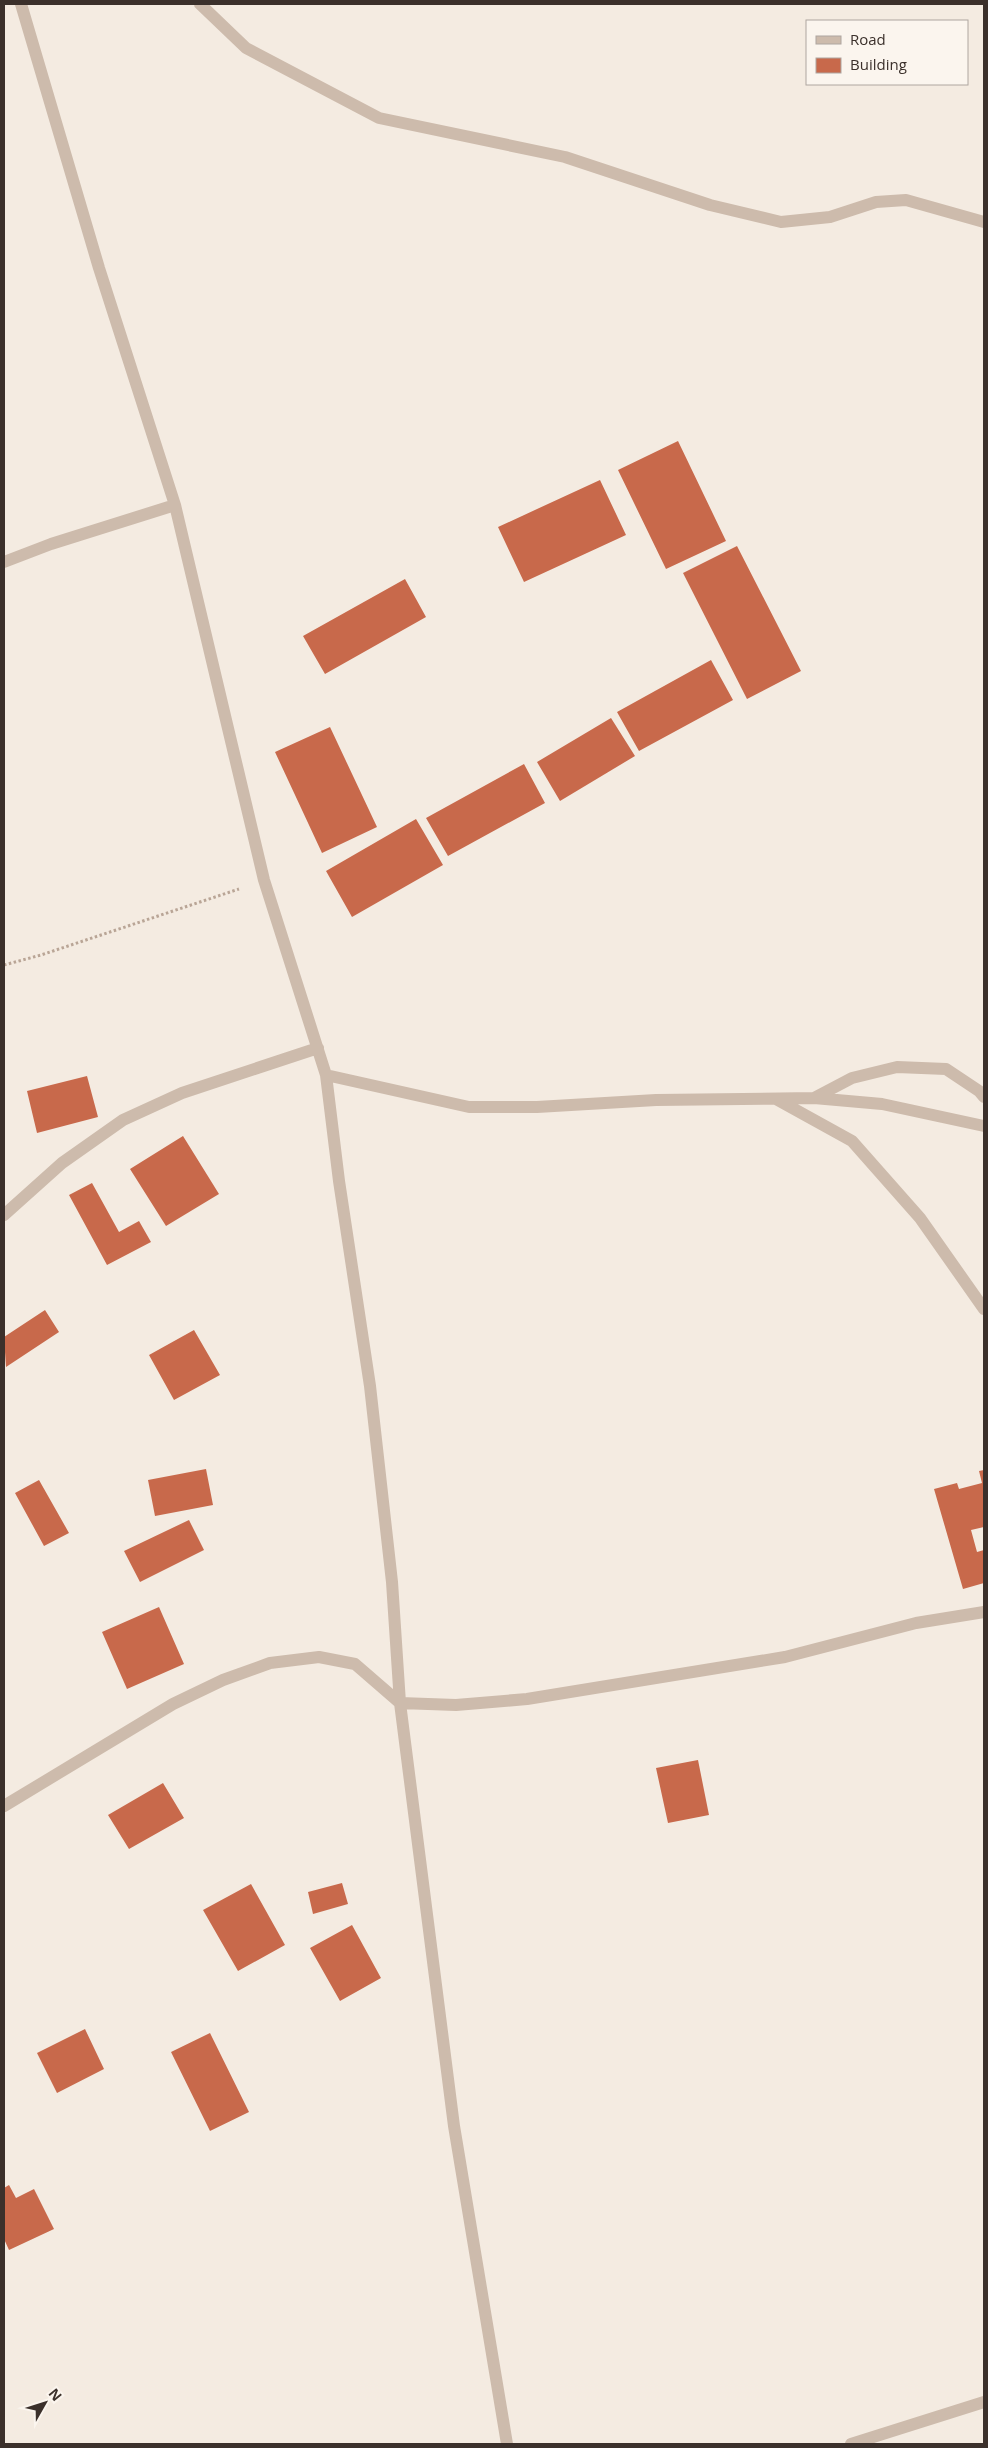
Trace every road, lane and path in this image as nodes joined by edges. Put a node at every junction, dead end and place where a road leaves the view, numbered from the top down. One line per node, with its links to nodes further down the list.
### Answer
1 (21, 4): 4 (street)
2 (200, 4): 3 (street)
3 (984, 222)
4 (175, 505): 5 (street); 6 (street)
5 (4, 562)
6 (264, 880): 7 (path); 8 (street)
7 (4, 965)
8 (318, 1048): 9 (street); 14 (street)
9 (326, 1075): 12 (street); 17 (street)
10 (984, 1097): 11 (street)
11 (814, 1098): 12 (street); 13 (street)
12 (776, 1099): 15 (street)
13 (984, 1126)
14 (4, 1215)
15 (984, 1309)
16 (984, 1612): 17 (street)
17 (400, 1703): 18 (street); 20 (street)
18 (4, 1806)
19 (984, 2402): 21 (street)
20 (507, 2444)
21 (851, 2444)

